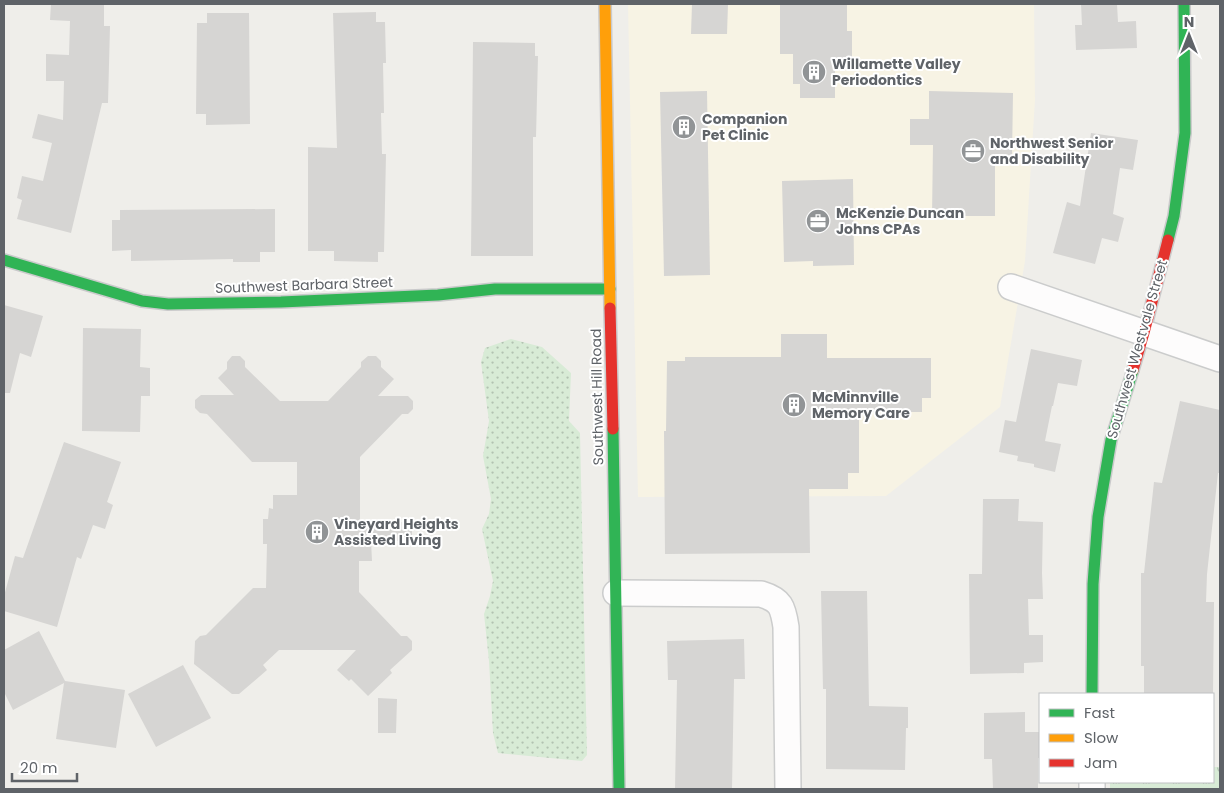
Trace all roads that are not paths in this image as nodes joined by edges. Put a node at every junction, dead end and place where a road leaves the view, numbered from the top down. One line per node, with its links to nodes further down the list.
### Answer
1 (605, 4): 5 (street, Southwest Hill Road)
2 (1184, 4): 6 (street, Southwest Westvale Street)
3 (4, 260): 5 (street, Southwest Barbara Street)
4 (1011, 287): 6 (street)
5 (610, 289): 8 (street, Southwest Hill Road)
6 (1144, 333): 7 (street); 9 (street, Southwest Westvale Street)
7 (1220, 359)
8 (616, 593): 10 (street, Southwest Hill Road); 11 (street)
9 (1092, 693)
10 (619, 789)
11 (788, 789)

